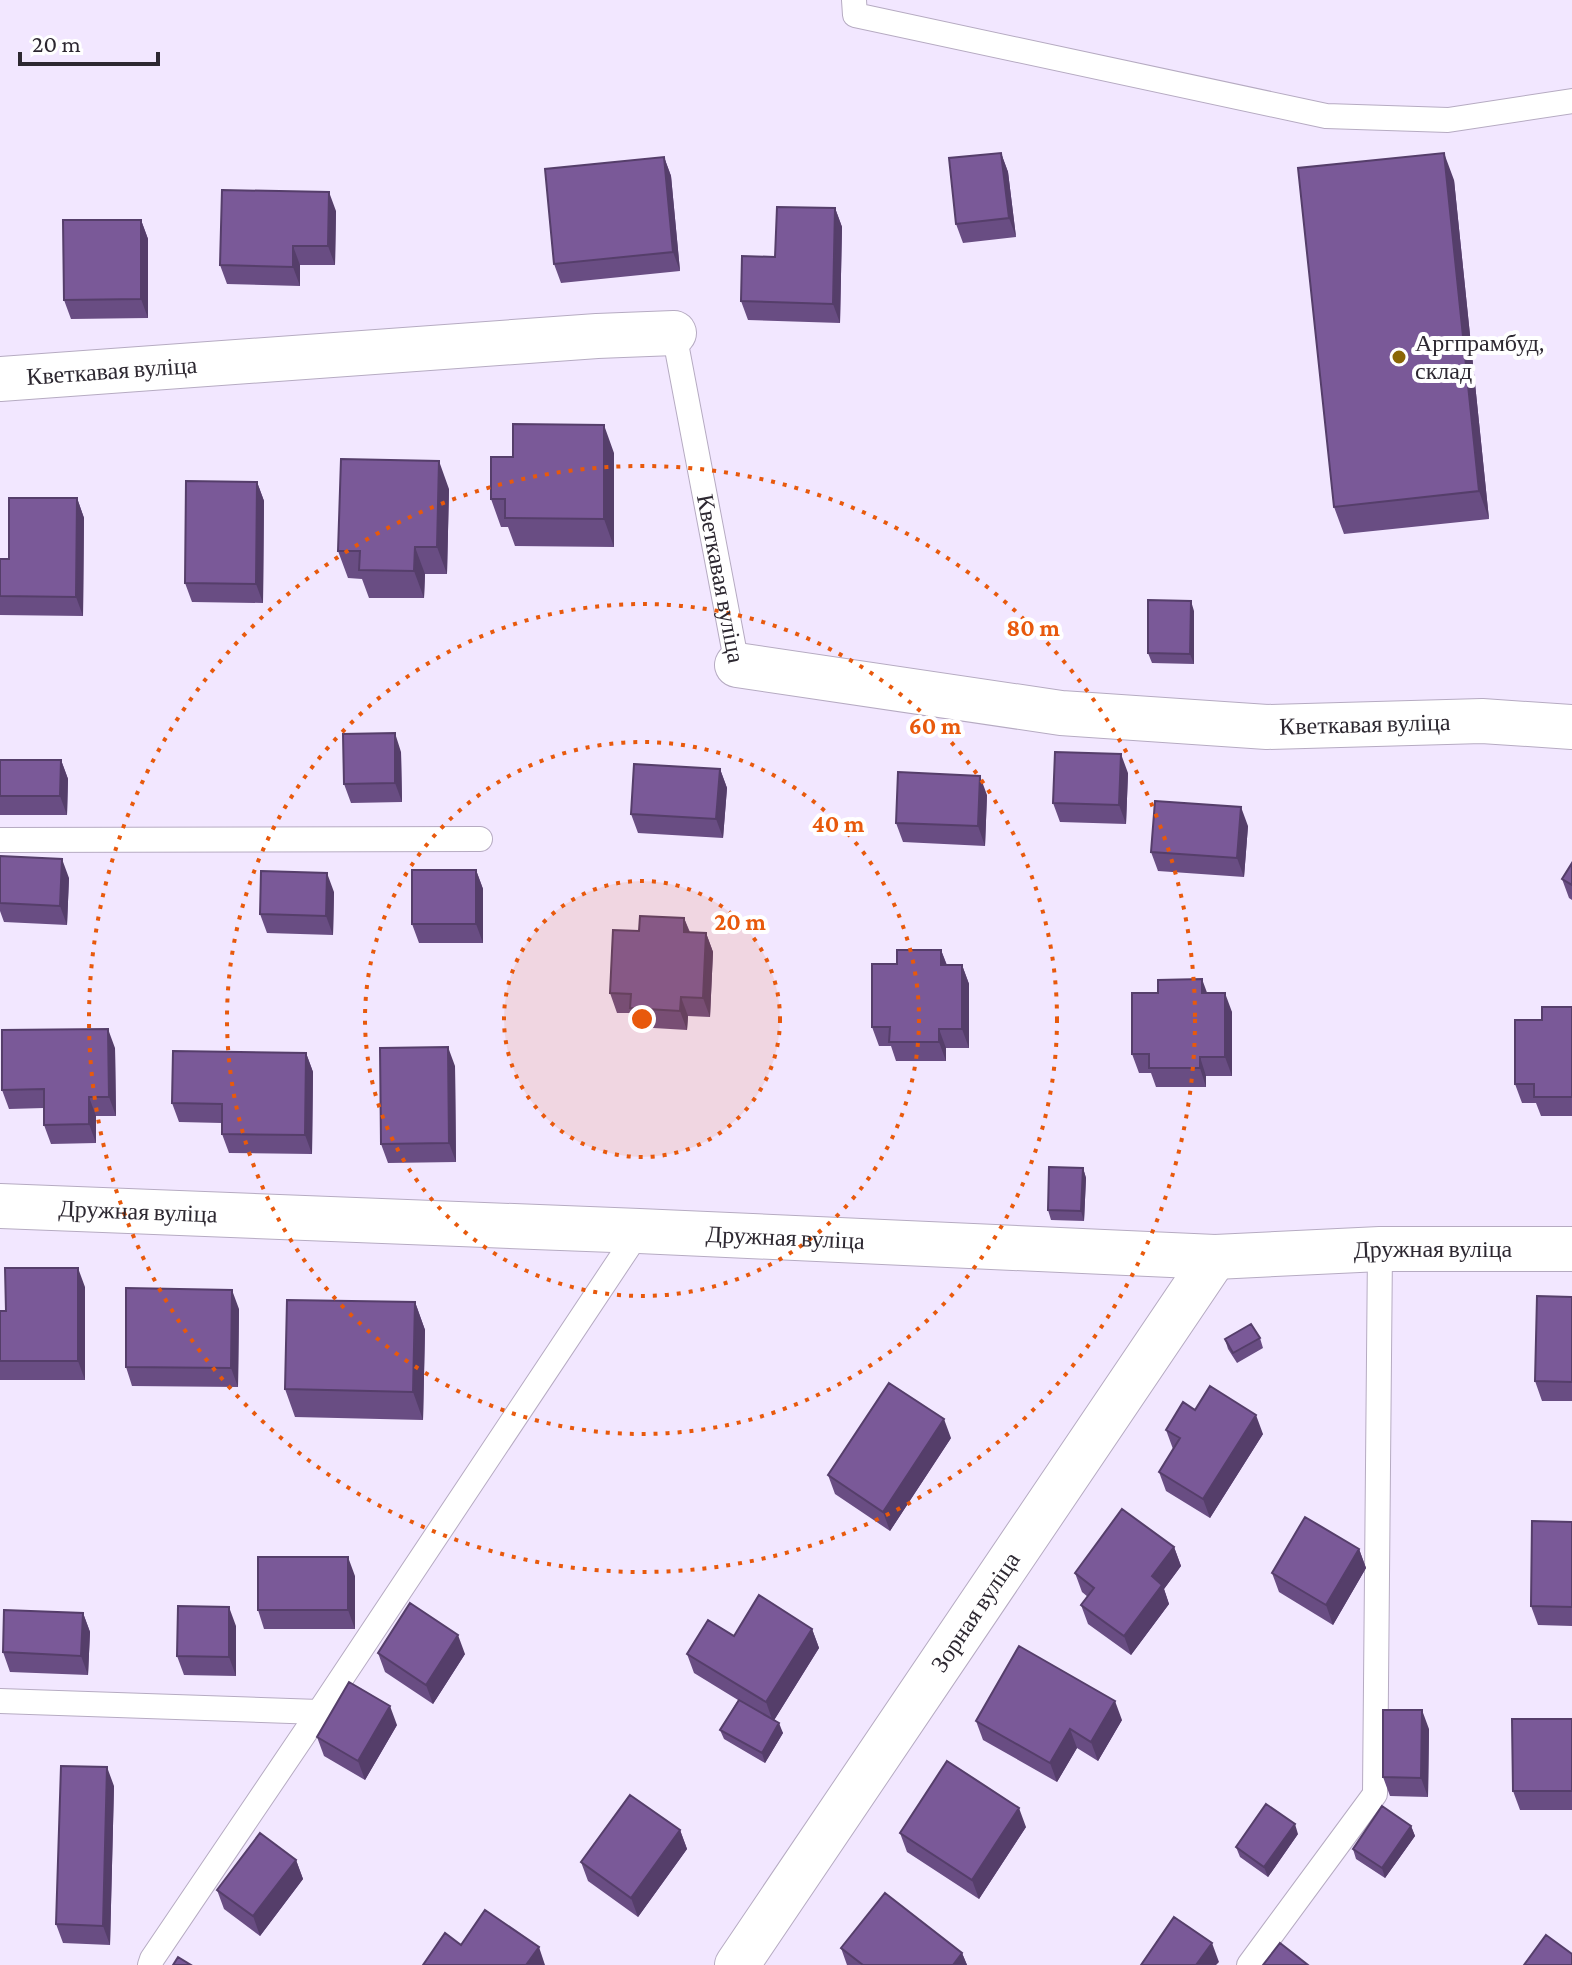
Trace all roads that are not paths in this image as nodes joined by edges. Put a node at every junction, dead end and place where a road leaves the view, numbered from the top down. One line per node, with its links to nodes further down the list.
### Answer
1 (854, 0): 2 (lane)
2 (1572, 101)
3 (674, 333): 4 (street, Кветкавая вуліца); 5 (lane, Кветкавая вуліца)
4 (0, 379)
5 (737, 665): 6 (street, Кветкавая вуліца)
6 (1572, 727)
7 (480, 839): 8 (lane)
8 (0, 840)
9 (0, 1206): 10 (street, Дружная вуліца)
10 (639, 1231): 13 (street, Дружная вуліца); 15 (lane)
11 (1380, 1249): 12 (street, Дружная вуліца); 13 (street, Дружная вуліца); 18 (lane)
12 (1572, 1249)
13 (1215, 1257): 17 (street, Зорная вуліца)
14 (0, 1701): 15 (lane)
15 (319, 1712): 16 (lane)
16 (150, 1965)
17 (737, 1965)
18 (1249, 1965)

